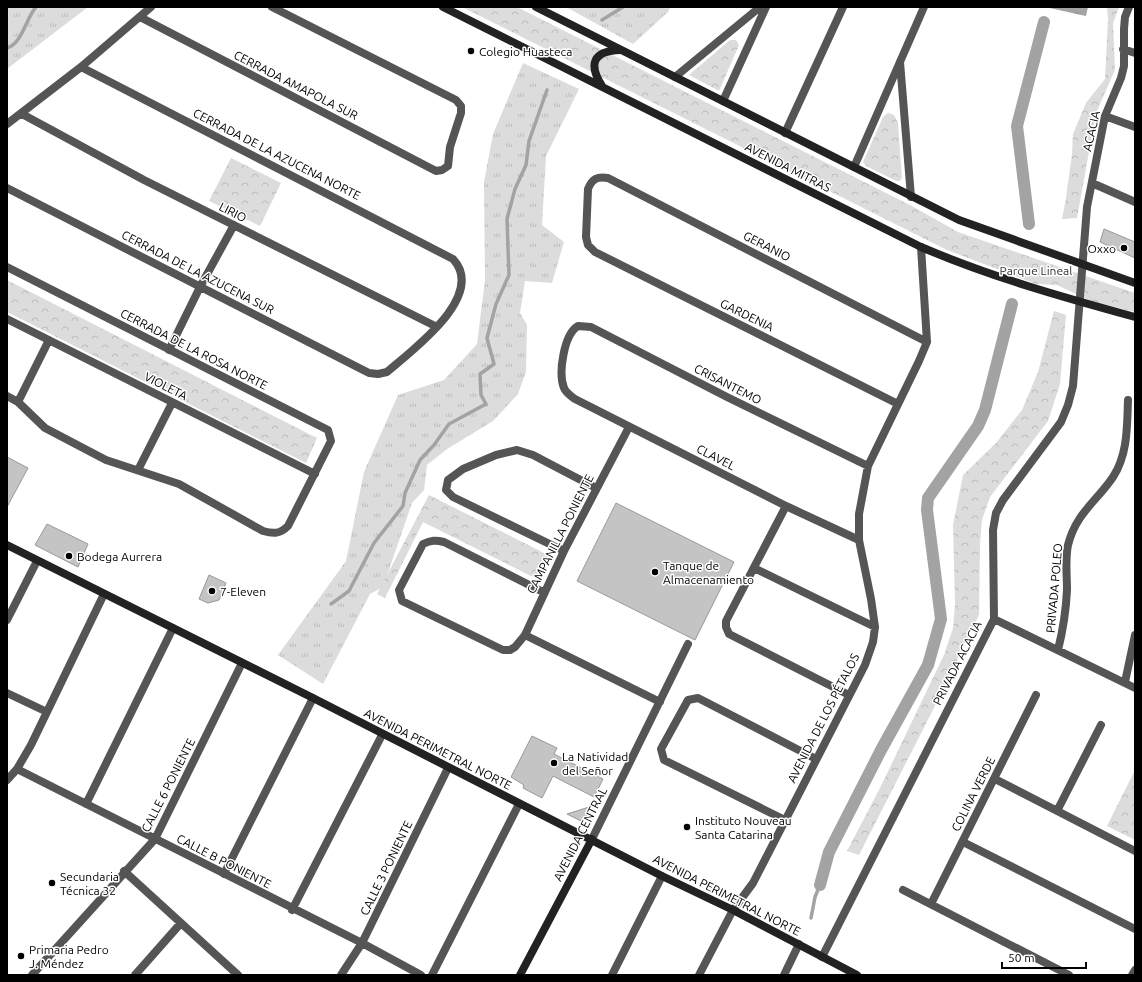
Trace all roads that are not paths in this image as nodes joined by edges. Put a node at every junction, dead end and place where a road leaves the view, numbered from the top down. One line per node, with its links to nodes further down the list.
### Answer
1 (151, 7): 10 (street)
2 (272, 7): 10 (street, CERRADA AMAPOLA SUR)
3 (444, 7): 17 (street, AVENIDA MITRAS)
4 (536, 7): 12 (street)
5 (760, 7): 16 (street)
6 (766, 7): 18 (street)
7 (843, 7): 23 (street)
8 (924, 7): 14 (street)
9 (1129, 7): 11 (street, ACACIA)
10 (140, 17): 15 (street)
11 (1123, 49): 13 (street); 20 (street, ACACIA)
12 (621, 50): 16 (street); 17 (street)
13 (1135, 53)
14 (900, 61): 24 (street); 27 (street)
15 (81, 66): 19 (street); 39 (street, CERRADA DE LA AZUCENA NORTE)
16 (675, 77): 18 (street)
17 (602, 87): 31 (street, AVENIDA MITRAS)
18 (723, 101): 23 (street)
19 (22, 114): 21 (street); 29 (street, LIRIO)
20 (1105, 116): 22 (street); 25 (street, ACACIA)
21 (7, 124)
22 (1135, 127)
23 (785, 133): 24 (street)
24 (854, 167): 27 (street)
25 (1092, 183): 28 (street); 32 (street, ACACIA)
26 (7, 188): 35 (street, CERRADA DE LA AZUCENA SUR)
27 (911, 197): 32 (street)
28 (1135, 202)
29 (234, 226): 35 (street); 39 (street, LIRIO)
30 (588, 245): 41 (street, GERANIO); 48 (street, GARDENIA)
31 (921, 247): 36 (street, AVENIDA MITRAS); 41 (street, AVENIDA DE LOS PÉTALOS)
32 (1082, 263): 34 (street); 36 (street, PRIVADA ACACIA)
33 (7, 267): 42 (street, CERRADA DE LA ROSA NORTE)
34 (1135, 283)
35 (200, 287): 39 (street, CERRADA DE LA AZUCENA SUR); 42 (street)
36 (1080, 302): 37 (street, AVENIDA MITRAS); 62 (street, PRIVADA ACACIA)
37 (1135, 316)
38 (7, 320): 40 (street, VIOLETA)
39 (437, 327)
40 (49, 340): 46 (street); 47 (street, VIOLETA)
41 (927, 342): 48 (street, AVENIDA DE LOS PÉTALOS)
42 (169, 350): 52 (street, CERRADA DE LA ROSA NORTE)
43 (565, 390): 49 (street, CLAVEL); 50 (street, CRISANTEMO)
44 (7, 396): 46 (street)
45 (1128, 400): 69 (street, PRIVADA POLEO)
46 (18, 402): 51 (street)
47 (172, 403): 51 (street); 52 (street, VIOLETA)
48 (898, 404): 50 (street, AVENIDA DE LOS PÉTALOS)
49 (628, 427): 53 (street, CAMPANILLA PONIENTE); 54 (street, CLAVEL)
50 (868, 466): 55 (street, AVENIDA DE LOS PÉTALOS)
51 (138, 470): 52 (street, CERRADA DE LA ROSA NORTE)
52 (315, 474)
53 (596, 488): 57 (street, CAMPANILLA PONIENTE); 57 (street)
54 (786, 506): 55 (street, CLAVEL); 59 (street)
55 (859, 540): 64 (street, AVENIDA DE LOS PÉTALOS)
56 (7, 545): 58 (street, AVENIDA PERIMETRAL NORTE)
57 (564, 551): 60 (street, CAMPANILLA PONIENTE)
58 (37, 561): 61 (street, AVENIDA PERIMETRAL NORTE); 63 (street)
59 (754, 568): 64 (street); 74 (street)
60 (543, 592): 66 (street, CAMPANILLA PONIENTE); 66 (street, CAMPANILLA PONIENTE)
61 (104, 594): 65 (street, AVENIDA PERIMETRAL NORTE); 78 (street)
62 (994, 619): 69 (street); 105 (street, PRIVADA ACACIA)
63 (7, 620)
64 (875, 627): 74 (street, AVENIDA DE LOS PÉTALOS)
65 (173, 628): 70 (street, AVENIDA PERIMETRAL NORTE); 86 (street)
66 (524, 635): 77 (street)
67 (1135, 635): 71 (street)
68 (688, 644): 77 (street, AVENIDA CENTRAL)
69 (1058, 650): 71 (street)
70 (242, 663): 76 (street, AVENIDA PERIMETRAL NORTE); 90 (street, CALLE 6 PONIENTE)
71 (1125, 682): 72 (street)
72 (1135, 688)
73 (7, 693): 78 (street)
74 (849, 695): 81 (street, AVENIDA DE LOS PÉTALOS)
75 (1036, 695): 84 (street, COLINA VERDE)
76 (313, 698): 80 (street, AVENIDA PERIMETRAL NORTE); 95 (street)
77 (660, 702): 91 (street, AVENIDA CENTRAL)
78 (47, 712): 83 (street)
79 (1101, 725): 88 (street)
80 (382, 735): 82 (street, AVENIDA PERIMETRAL NORTE); 99 (street)
81 (816, 759): 89 (street, AVENIDA DE LOS PÉTALOS); 89 (street)
82 (448, 768): 87 (street, AVENIDA PERIMETRAL NORTE); 103 (street, CALLE 3 PONIENTE)
83 (17, 769): 85 (street); 86 (street, CALLE B PONIENTE)
84 (995, 779): 88 (street); 92 (street, COLINA VERDE)
85 (7, 780)
86 (86, 804): 90 (street, CALLE B PONIENTE)
87 (519, 804): 91 (street, AVENIDA PERIMETRAL NORTE); 112 (street)
88 (1058, 811): 93 (street)
89 (785, 820): 100 (street, AVENIDA DE LOS PÉTALOS)
90 (155, 840): 94 (street, CALLE 6 PONIENTE); 95 (street, CALLE B PONIENTE)
91 (592, 840): 96 (street, AVENIDA PERIMETRAL NORTE); 113 (street, AVENIDA CENTRAL)
92 (963, 842): 98 (street, COLINA VERDE); 102 (street)
93 (1135, 851)
94 (124, 871): 101 (street); 107 (street, CALLE 6 PONIENTE)
95 (224, 874): 99 (street, CALLE B PONIENTE)
96 (662, 876): 100 (street, AVENIDA PERIMETRAL NORTE); 114 (street)
97 (903, 890): 98 (street)
98 (932, 904): 118 (street)
99 (292, 910): 103 (street, CALLE B PONIENTE)
100 (733, 910): 104 (street, AVENIDA PERIMETRAL NORTE); 115 (street, AVENIDA DE LOS PÉTALOS)
101 (181, 923): 108 (street); 109 (street)
102 (1135, 929)
103 (362, 943): 110 (street, CALLE 3 PONIENTE); 111 (street, CALLE B PONIENTE)
104 (799, 944): 105 (street, AVENIDA PERIMETRAL NORTE); 116 (street)
105 (822, 957): 117 (street, AVENIDA PERIMETRAL NORTE)
106 (1135, 970): 119 (street)
107 (32, 975)
108 (135, 975)
109 (238, 975)
110 (341, 975)
111 (421, 975)
112 (432, 975)
113 (520, 975)
114 (612, 975)
115 (700, 975)
116 (784, 975)
117 (857, 975)
118 (1069, 975)
119 (1132, 975)

